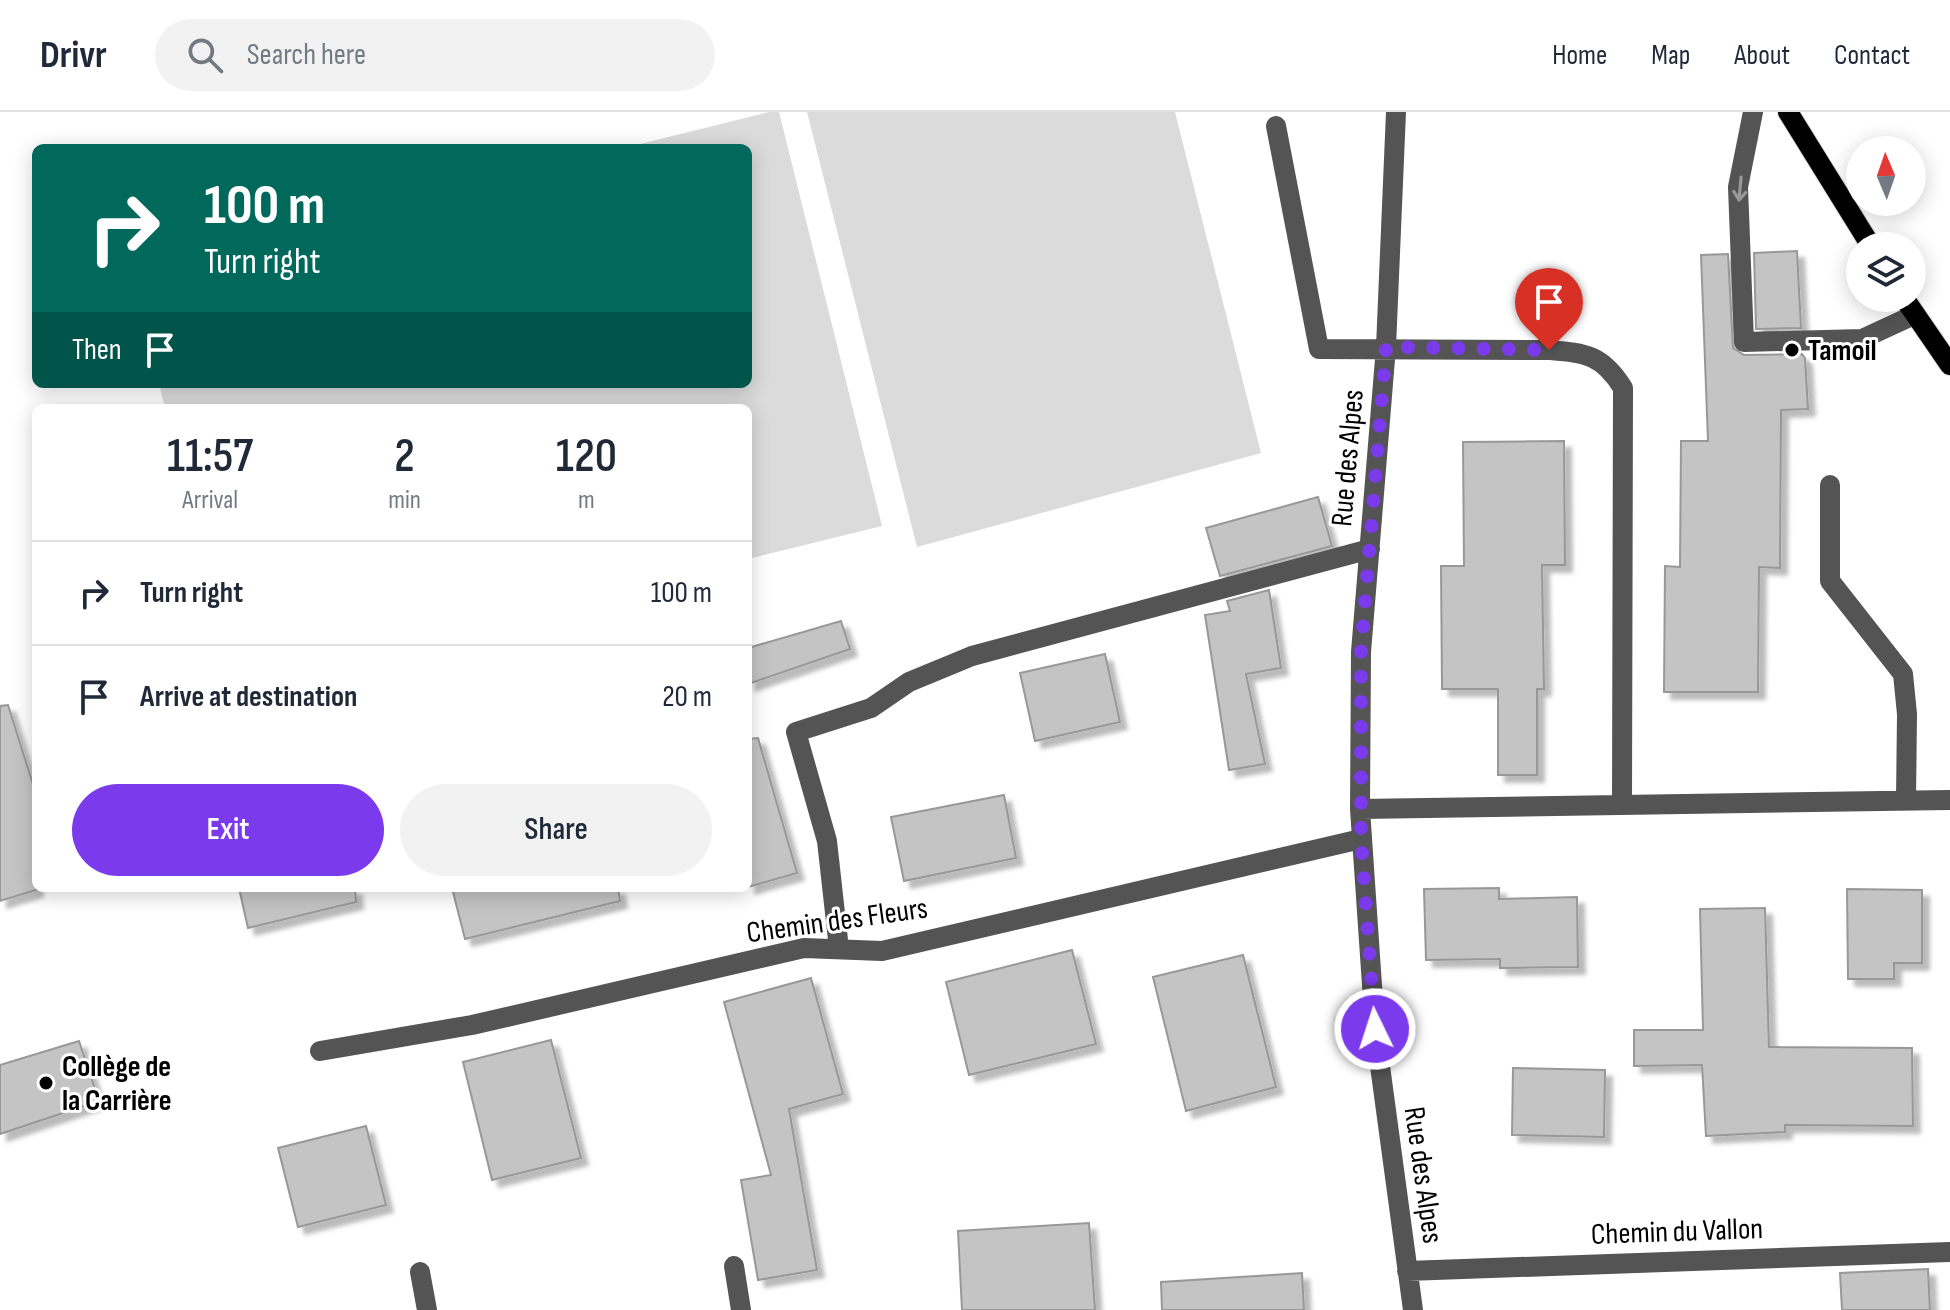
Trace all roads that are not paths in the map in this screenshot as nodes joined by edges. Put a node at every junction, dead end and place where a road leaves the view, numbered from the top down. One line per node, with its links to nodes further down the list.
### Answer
1 (1396, 112): 8 (street, Rue des Alpes)
2 (1753, 112): 6 (street, one-way to 6)
3 (1788, 112): 5 (main road)
4 (1276, 126): 8 (street)
5 (1862, 232)
6 (1900, 312)
7 (1913, 312): 9 (main road)
8 (1386, 347): 11 (street, Rue des Alpes); 14 (street)
9 (1950, 365)
10 (1830, 485): 12 (street)
11 (1370, 549): 15 (street, Rue des Alpes); 17 (street)
12 (1906, 800): 13 (street); 14 (street)
13 (1950, 800)
14 (1622, 805): 15 (street)
15 (1360, 809): 16 (street, Rue des Alpes)
16 (1361, 839): 17 (street, Chemin des Fleurs); 21 (street, Rue des Alpes)
17 (839, 949): 18 (street, Chemin des Fleurs)
18 (320, 1051)
19 (1950, 1252): 21 (street, Chemin du Vallon)
20 (734, 1266): 24 (street)
21 (1407, 1271): 25 (street, Rue des Alpes)
22 (420, 1272): 23 (street)
23 (427, 1310)
24 (741, 1310)
25 (1413, 1310)

